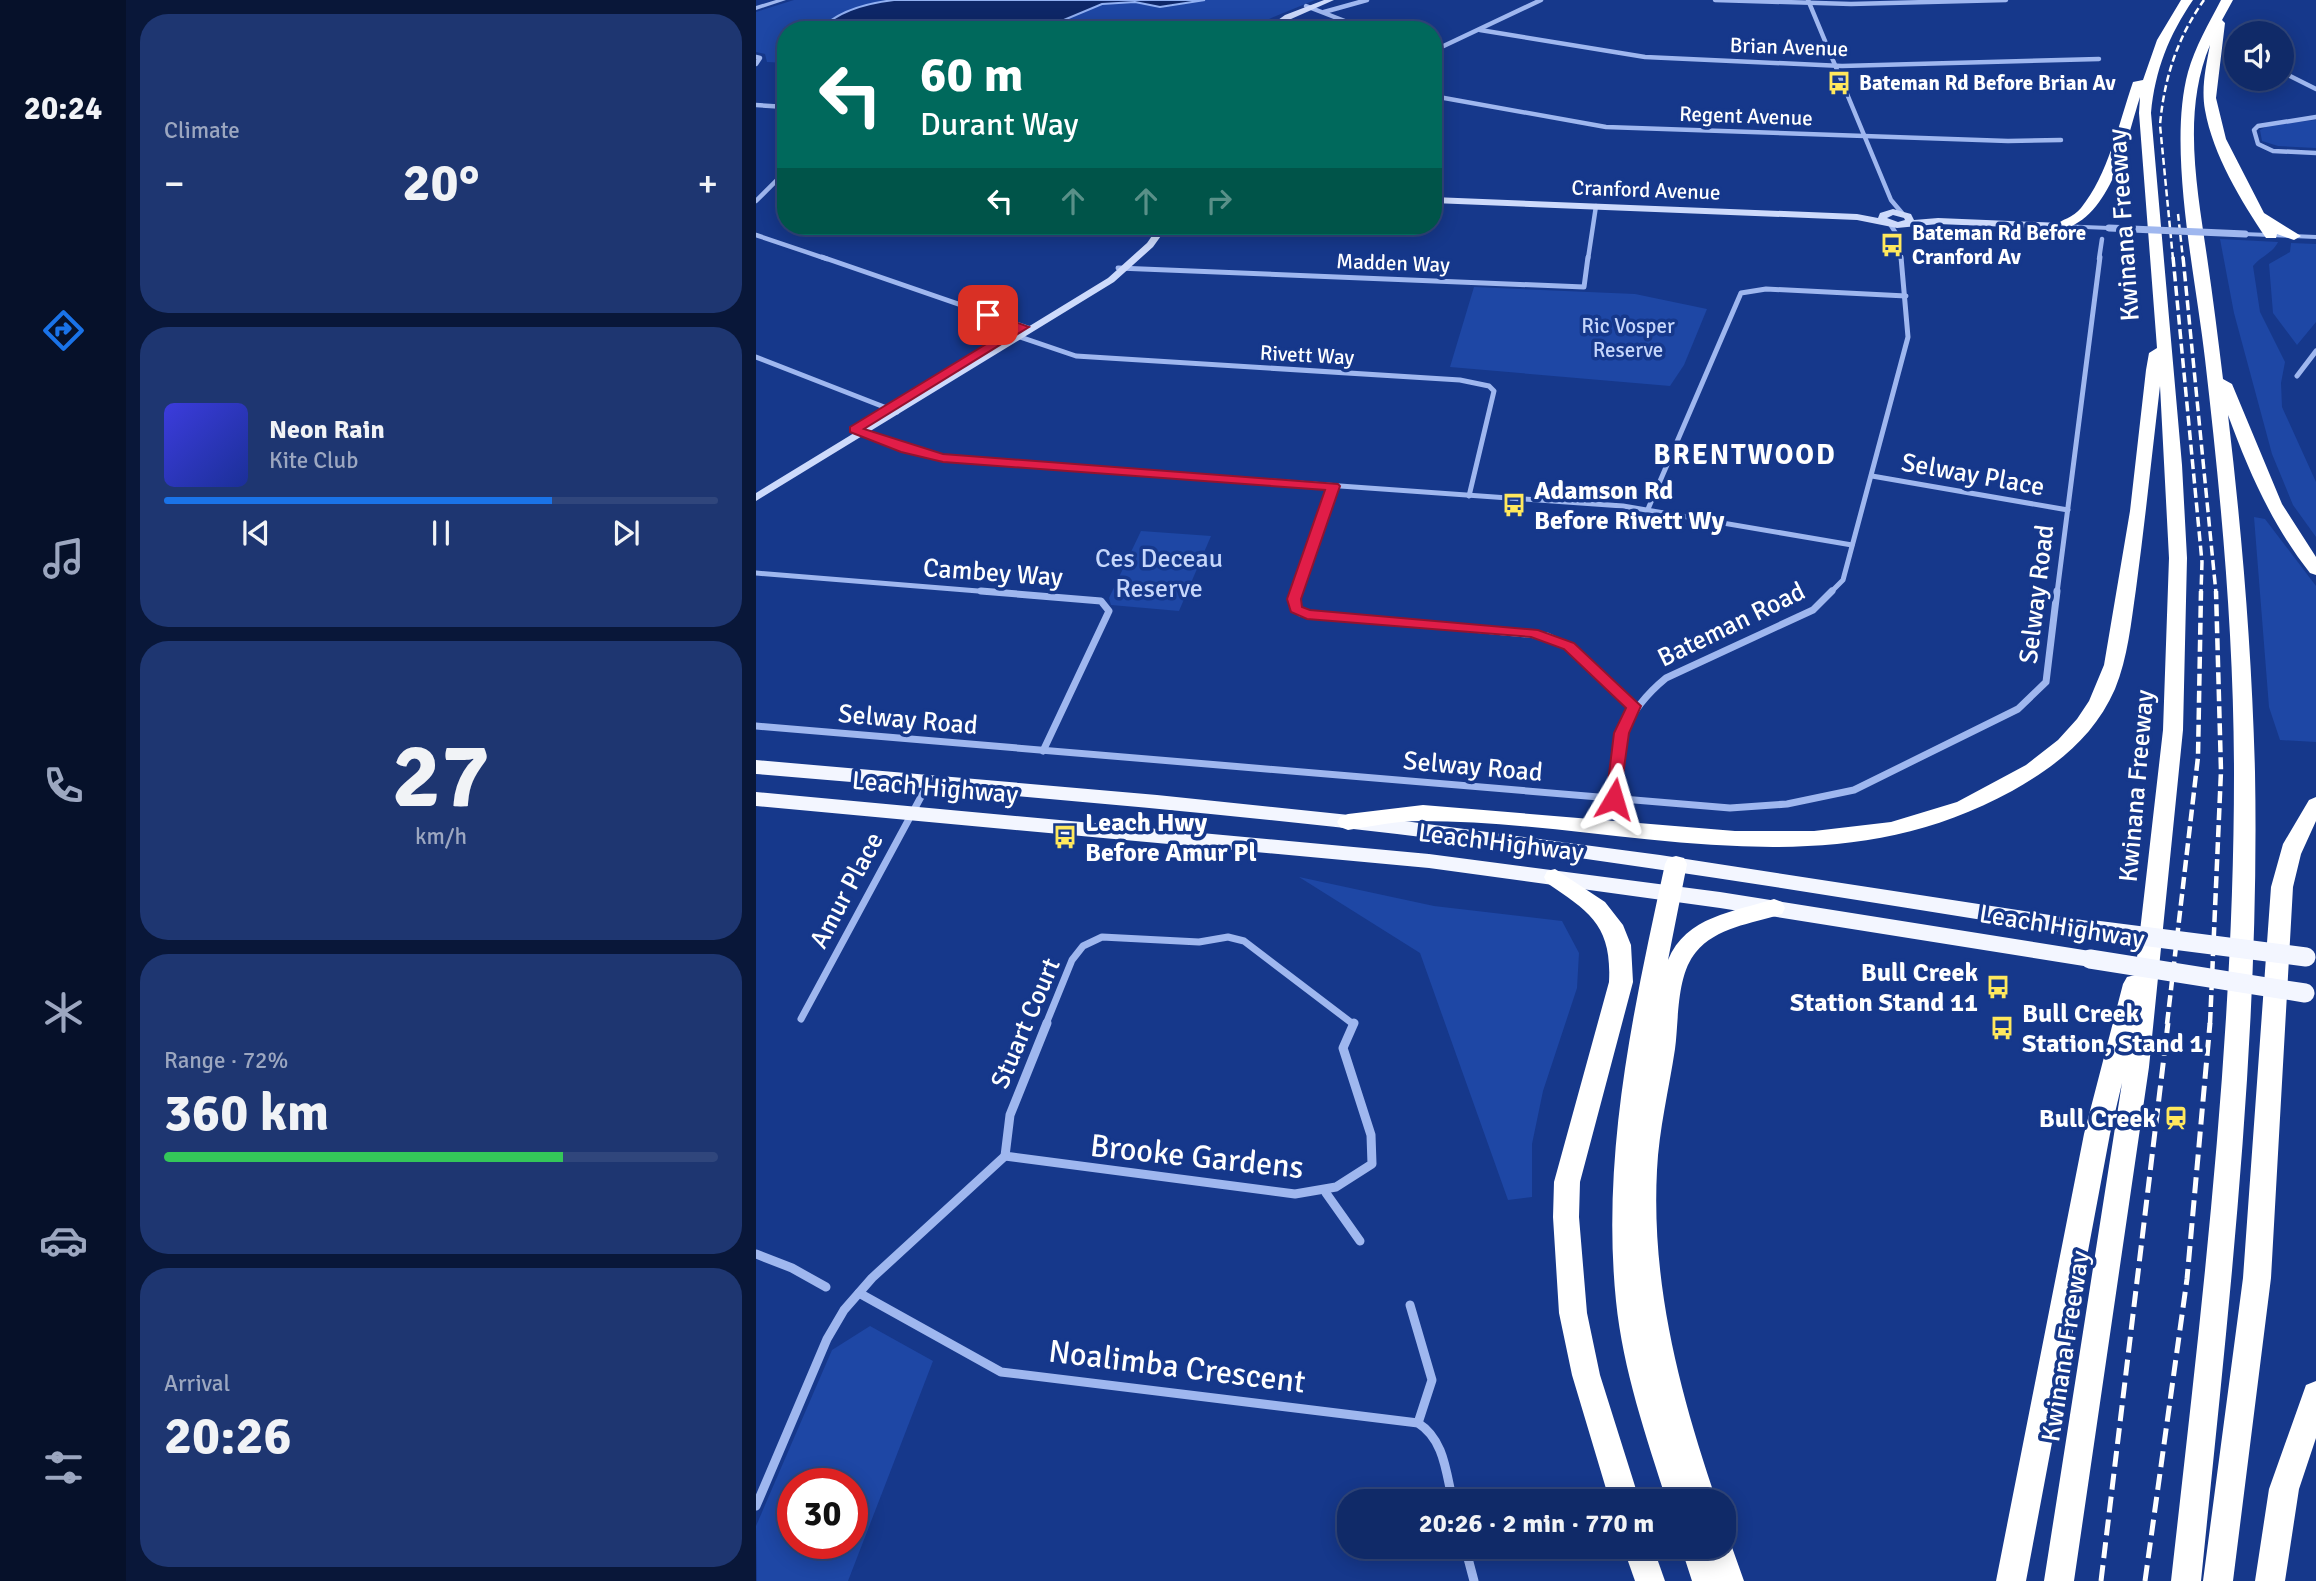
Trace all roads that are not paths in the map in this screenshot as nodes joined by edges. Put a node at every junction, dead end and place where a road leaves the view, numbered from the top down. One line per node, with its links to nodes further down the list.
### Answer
1 (783, 0): 12 (street)
2 (1322, 0): 11 (main road)
3 (1330, 0): 11 (main road)
4 (1367, 0): 13 (street)
5 (1541, 0): 18 (street)
6 (1715, 0): 10 (street)
7 (2006, 0): 10 (street)
8 (2185, 0): 38 (highway); 55 (highway, Kwinana Freeway)
9 (2228, 0): 14 (highway)
10 (1809, 2): 23 (street)
11 (1309, 7): 13 (street); 15 (main road); 16 (main road)
12 (756, 8)
13 (1324, 12): 17 (street)
14 (2220, 14): 39 (highway); 57 (highway)
15 (1280, 21)
16 (1284, 21)
17 (1346, 21)
18 (1480, 30): 19 (street); 23 (street, Brian Avenue)
19 (1442, 47)
20 (756, 57): 22 (street)
21 (2099, 59): 23 (street, Brian Avenue)
22 (756, 64)
23 (1835, 65): 30 (street)
24 (2294, 78): 25 (street)
25 (2316, 89)
26 (1442, 98): 30 (street, Regent Avenue)
27 (756, 106): 28 (street)
28 (777, 107)
29 (2316, 117): 32 (street)
30 (1865, 136): 31 (street, Regent Avenue); 35 (street)
31 (2061, 140)
32 (2316, 153)
33 (777, 180): 36 (street)
34 (1442, 200): 37 (main road, Cranford Avenue)
35 (1891, 200): 40 (street); 41 (street)
36 (756, 201)
37 (1596, 206): 40 (main road, Cranford Avenue); 52 (street, Madden Way)
38 (2087, 208): 42 (highway); 43 (highway)
39 (2260, 215): 48 (highway); 49 (highway)
40 (1886, 218): 41 (main road, Cranford Avenue); 51 (street, Bateman Road)
41 (1906, 219): 42 (main road, Cranford Avenue); 51 (street, Bateman Road)
42 (2062, 226): 43 (street, Cranford Avenue)
43 (2103, 232): 44 (street, Cranford Avenue, bridge); 68 (street, Selway Road)
44 (2245, 234): 48 (street, Cranford Avenue)
45 (756, 235): 54 (street)
46 (1147, 235): 52 (main road)
47 (1157, 235): 52 (main road)
48 (2271, 235): 49 (street, Cranford Avenue)
49 (2294, 236): 50 (street, Cranford Avenue)
50 (2316, 237)
51 (1899, 238): 53 (street, Bateman Road)
52 (1123, 268): 54 (main road)
53 (1906, 296): 62 (street, Bateman Road); 67 (street)
54 (1021, 332): 60 (main road); 65 (street, Rivett Way)
55 (2161, 334): 81 (highway); 85 (highway, Kwinana Freeway)
56 (2316, 351): 59 (street)
57 (2213, 356): 70 (highway); 111 (highway)
58 (756, 357): 60 (street)
59 (2297, 376)
60 (893, 410): 61 (main road)
61 (858, 431): 63 (street); 64 (main road); 66 (main road)
62 (1872, 476): 68 (street, Selway Place); 69 (street, Bateman Road)
63 (1333, 486): 65 (street); 72 (street)
64 (756, 491)
65 (1469, 496): 67 (street)
66 (756, 498)
67 (1648, 509): 69 (street)
68 (2068, 510): 78 (street, Selway Road)
69 (1852, 545): 72 (street, Bateman Road)
70 (2316, 569)
71 (756, 573): 74 (street, Cambey Way)
72 (1634, 706): 78 (street, Bateman Road)
73 (756, 726): 74 (street, Selway Road)
74 (1043, 751): 78 (street, Selway Road)
75 (756, 767): 76 (highway, Leach Highway)
76 (929, 782): 80 (street, Amur Place); 81 (highway, Leach Highway)
77 (756, 799): 80 (highway, Leach Highway)
78 (1614, 799)
79 (2316, 805): 112 (highway)
80 (911, 813): 83 (highway, Leach Highway); 90 (street, Amur Place)
81 (1348, 822): 82 (highway, Leach Highway)
82 (1676, 864): 84 (highway); 87 (highway, Leach Highway, bridge)
83 (1555, 877): 84 (highway, Leach Highway); 101 (highway)
84 (1670, 893): 86 (highway, Leach Highway); 102 (highway)
85 (2156, 902): 109 (highway); 110 (highway, Kwinana Freeway)
86 (1774, 908): 88 (highway, Leach Highway, bridge); 103 (highway)
87 (2313, 958)
88 (2311, 994)
89 (1336, 1009): 91 (street, Stuart Court); 92 (street, Brooke Gardens)
90 (801, 1019)
91 (1005, 1156): 92 (street, Brooke Gardens); 96 (street)
92 (1326, 1193): 93 (street)
93 (1360, 1241)
94 (756, 1254): 95 (street)
95 (826, 1287)
96 (859, 1293): 99 (street, Noalimba Crescent); 104 (street)
97 (1410, 1304): 99 (street)
98 (2316, 1395): 113 (highway)
99 (1418, 1423): 100 (street)
100 (1450, 1489)
101 (1621, 1489)
102 (1678, 1489)
103 (1698, 1489)
104 (756, 1506)
105 (1468, 1559): 107 (street)
106 (1642, 1559): 108 (highway)
107 (1474, 1581)
108 (1650, 1581)
109 (2011, 1581)
110 (2059, 1581)
111 (2186, 1581)
112 (2218, 1581)
113 (2270, 1581)

